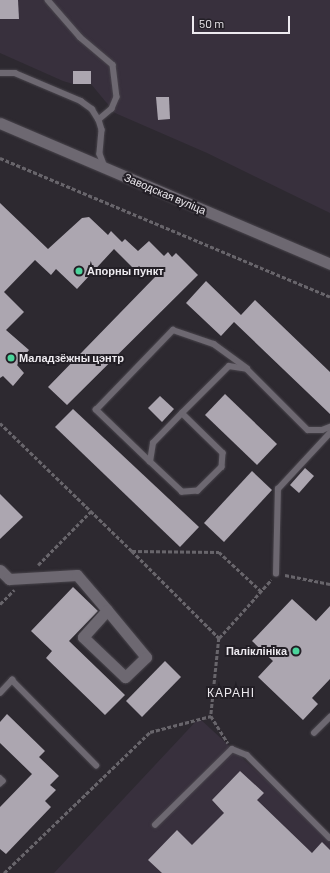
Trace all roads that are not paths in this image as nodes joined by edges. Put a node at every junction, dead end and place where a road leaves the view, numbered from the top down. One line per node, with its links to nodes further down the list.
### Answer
1 (48, 0): 3 (lane)
2 (0, 73): 3 (lane)
3 (99, 120): 5 (lane)
4 (0, 123): 5 (street, Заводская вуліца)
5 (105, 168): 6 (street, Заводская вуліца)
6 (330, 264)
7 (247, 369): 8 (lane); 9 (lane); 11 (lane)
8 (182, 414): 11 (lane); 11 (lane)
9 (330, 427)
10 (330, 432): 13 (lane)
11 (150, 462)
12 (0, 570): 14 (street)
13 (276, 574)
14 (107, 610): 14 (street)
15 (0, 693): 18 (lane)
16 (330, 717): 17 (lane)
17 (314, 733)
18 (96, 765)
19 (0, 778): 20 (lane)
20 (0, 784)
21 (155, 825): 22 (lane)
22 (330, 838)

